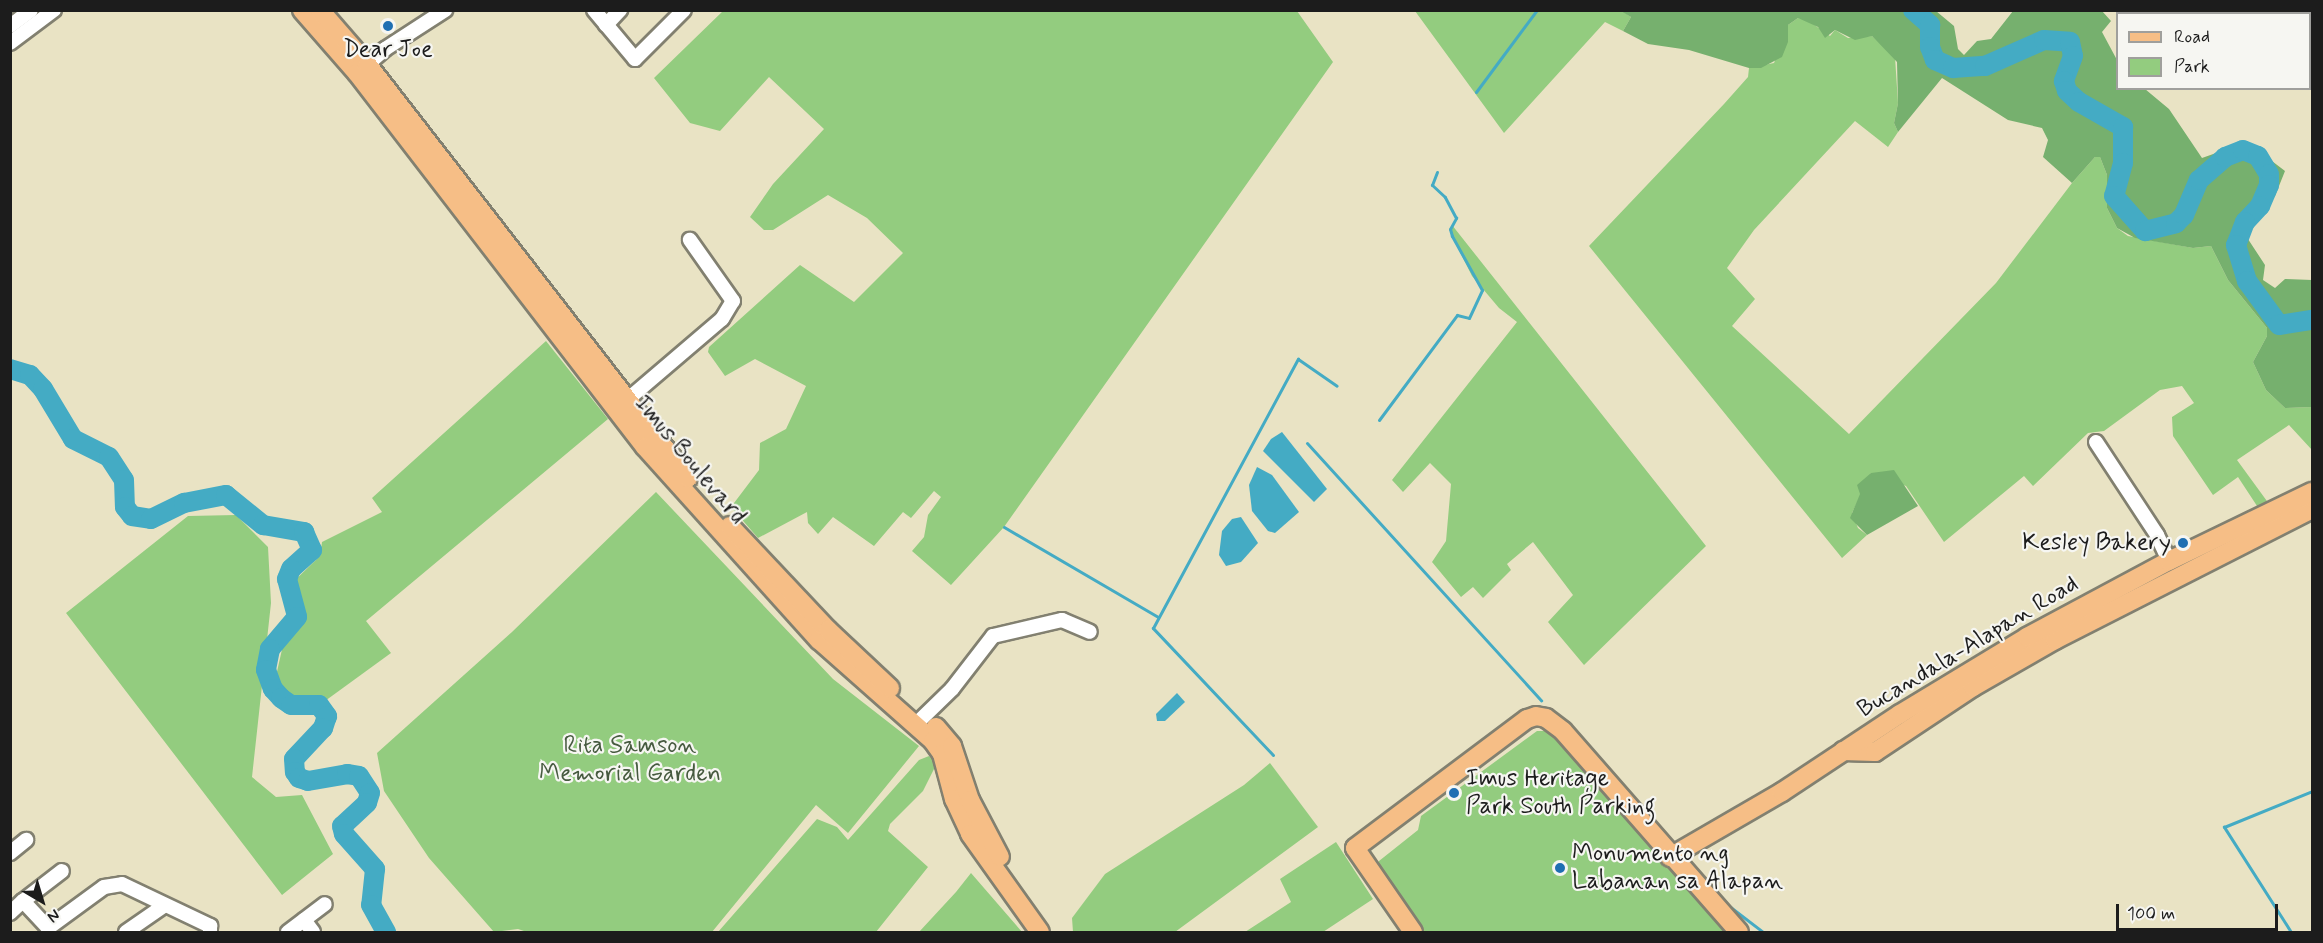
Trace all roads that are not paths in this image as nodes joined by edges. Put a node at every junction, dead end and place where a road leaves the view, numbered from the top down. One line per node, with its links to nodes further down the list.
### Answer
1 (31, 10): 10 (street)
2 (54, 10): 11 (street)
3 (302, 10): 12 (main road, Imus Boulevard)
4 (320, 10): 12 (main road, Imus Boulevard)
5 (445, 10): 12 (street)
6 (594, 10): 9 (street)
7 (620, 10): 9 (street)
8 (684, 10): 9 (street)
9 (606, 25)
10 (10, 26)
11 (10, 43)
12 (362, 68): 14 (main road, Imus Boulevard)
13 (690, 240): 14 (street)
14 (621, 405): 20 (main road, Imus Boulevard)
15 (2096, 442): 18 (street)
16 (2313, 492): 18 (main road, Bucandala-Alapan Road)
17 (2313, 508): 21 (main road, Bucandala-Alapan Road)
18 (2169, 561): 21 (main road, Bucandala-Alapan Road)
19 (1090, 632): 20 (street)
20 (919, 721): 36 (main road, Imus Boulevard); 37 (main road, Imus Boulevard)
21 (1843, 750): 24 (main road, Bucandala-Alapan Road)
22 (26, 840): 23 (street)
23 (10, 853)
24 (1670, 857): 38 (main road); 39 (main road)
25 (62, 871): 26 (street)
26 (23, 902): 29 (street); 31 (street)
27 (325, 904): 30 (street)
28 (165, 905): 31 (street); 32 (street); 33 (street)
29 (10, 912)
30 (304, 920): 34 (street); 35 (street)
31 (50, 930)
32 (126, 933)
33 (210, 933)
34 (288, 933)
35 (313, 933)
36 (1040, 933)
37 (1054, 933)
38 (1413, 933)
39 (1739, 933)

